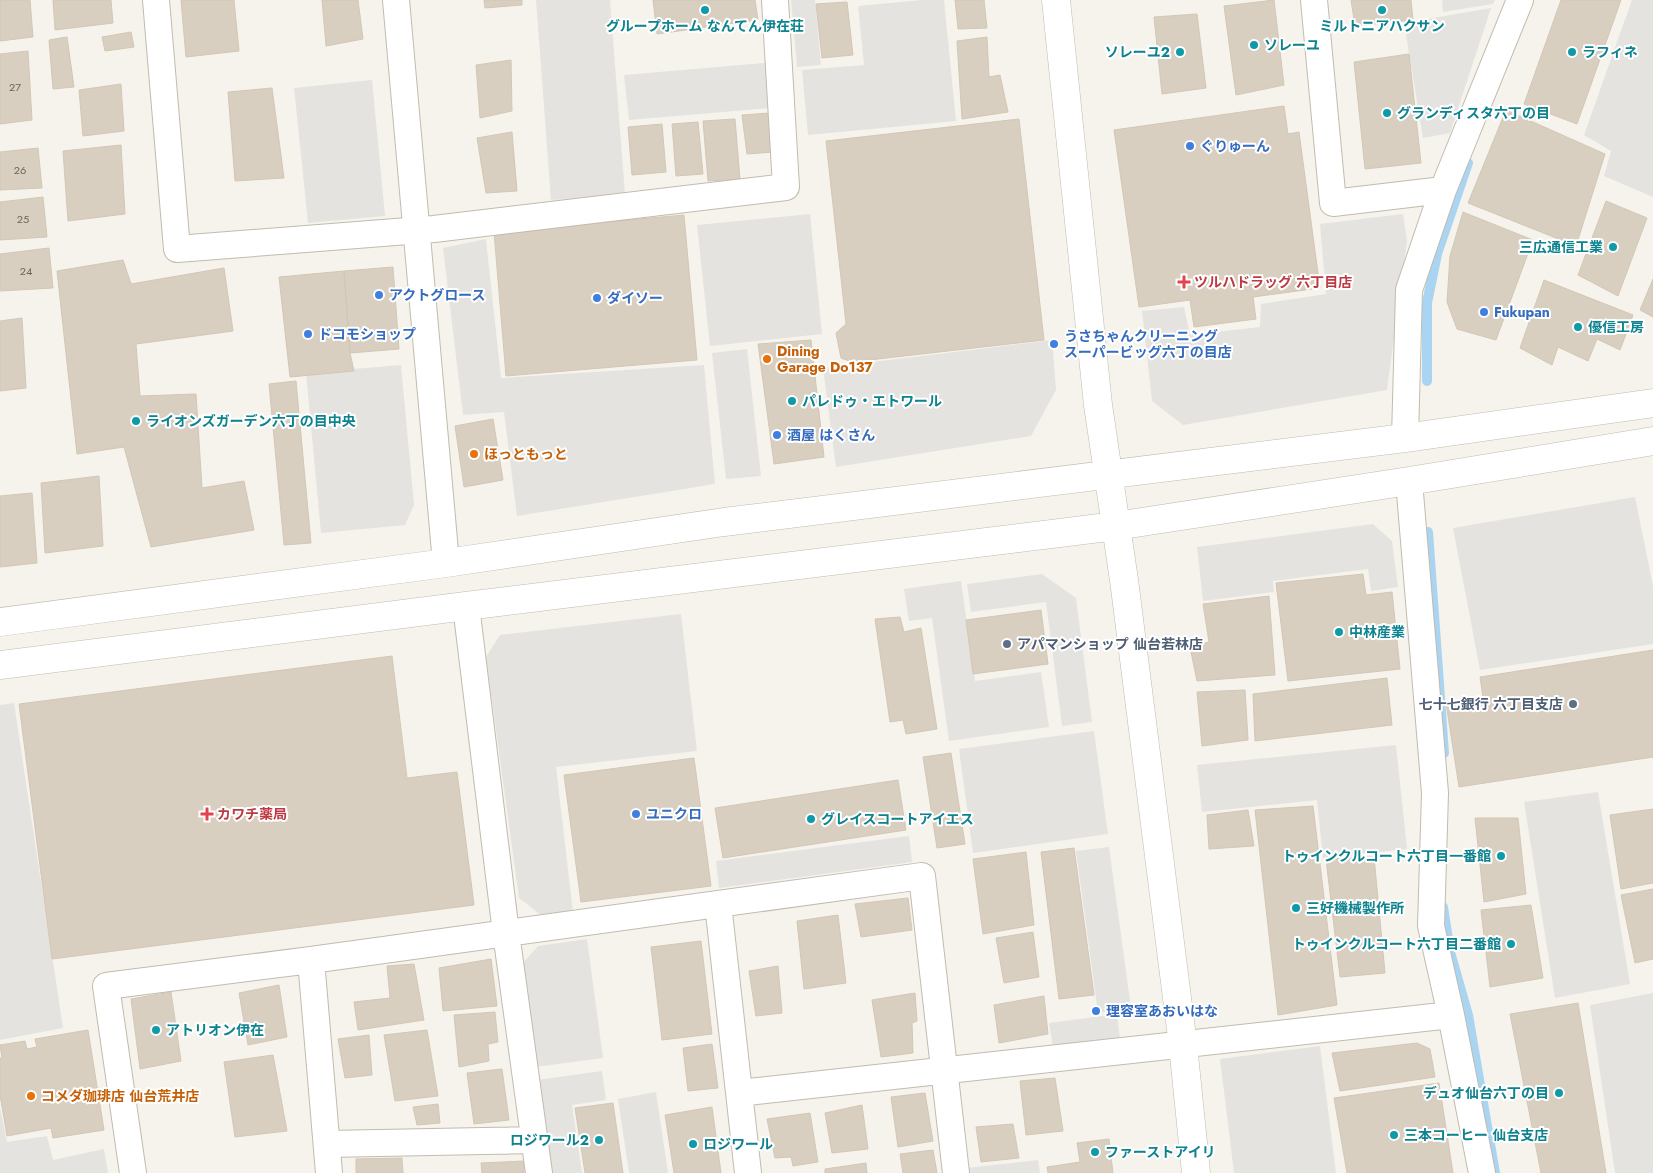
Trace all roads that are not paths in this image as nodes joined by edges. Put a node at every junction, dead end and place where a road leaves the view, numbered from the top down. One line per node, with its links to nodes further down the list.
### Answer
1 (156, 0): 8 (street)
2 (396, 0): 8 (street)
3 (775, 0): 8 (street)
4 (1056, 0): 12 (street)
5 (1314, 0): 7 (street)
6 (1520, 0): 7 (street)
7 (1443, 190): 10 (street)
8 (417, 230): 15 (street)
9 (1653, 403): 10 (street)
10 (1405, 438): 12 (street)
11 (1653, 441): 13 (street)
12 (1108, 475): 14 (street); 15 (street)
13 (1409, 481): 14 (street); 22 (street)
14 (1116, 526): 16 (street); 23 (street)
15 (446, 563): 17 (street)
16 (466, 606): 18 (street); 20 (street)
17 (0, 622)
18 (0, 665)
19 (718, 904): 20 (street); 24 (street); 25 (street)
20 (506, 933): 21 (street); 26 (street)
21 (311, 960): 27 (street); 28 (street)
22 (1452, 1015): 23 (street); 34 (street)
23 (1183, 1045): 24 (street); 33 (street)
24 (944, 1070): 25 (street); 32 (street)
25 (739, 1093): 31 (street)
26 (535, 1140): 27 (street); 30 (street)
27 (327, 1144): 29 (street)
28 (134, 1173)
29 (329, 1173)
30 (540, 1173)
31 (748, 1173)
32 (956, 1173)
33 (1196, 1173)
34 (1482, 1173)

